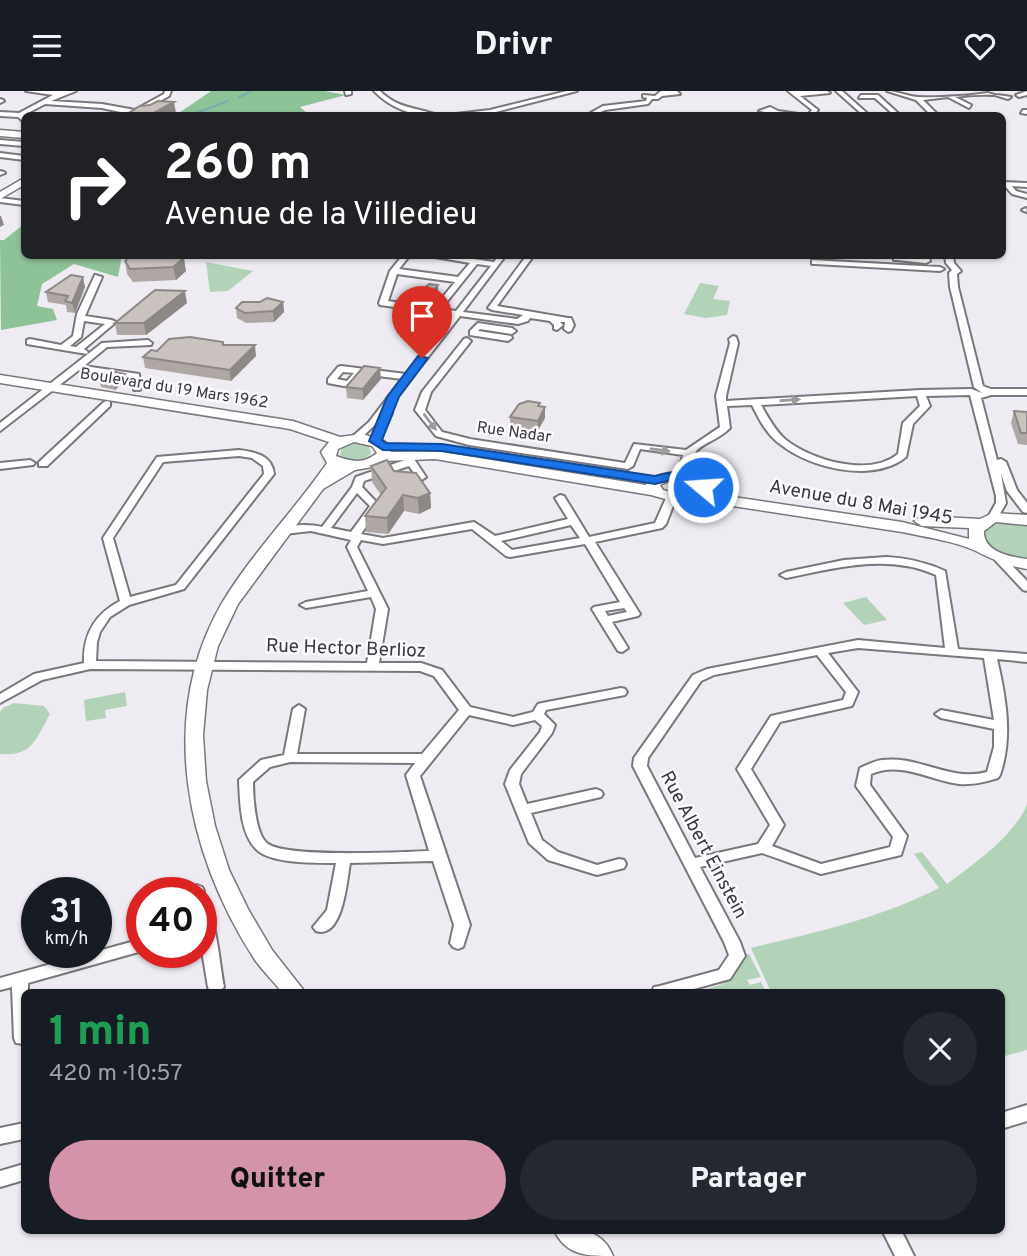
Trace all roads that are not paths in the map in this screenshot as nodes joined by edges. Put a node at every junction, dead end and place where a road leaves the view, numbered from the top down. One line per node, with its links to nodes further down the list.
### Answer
1 (29, 91): 16 (street)
2 (73, 91): 16 (street)
3 (109, 91): 13 (street)
4 (168, 91): 27 (street)
5 (377, 91): 28 (street)
6 (575, 91): 24 (street)
7 (674, 91): 12 (street)
8 (839, 91): 33 (street)
9 (890, 91): 21 (street)
10 (934, 91): 18 (street)
11 (988, 91): 18 (street); 20 (street)
12 (662, 92): 17 (street)
13 (123, 93)
14 (793, 93): 15 (street); 32 (street)
15 (827, 93)
16 (59, 95): 22 (street)
17 (650, 95): 31 (street)
18 (947, 96): 21 (street); 23 (street)
19 (861, 97): 34 (street)
20 (1002, 97)
21 (918, 99): 35 (street)
22 (45, 102): 25 (street); 26 (street)
23 (970, 106)
24 (502, 109): 29 (street); 30 (street)
25 (31, 112)
26 (125, 112)
27 (137, 112)
28 (413, 112)
29 (476, 112)
30 (490, 112)
31 (596, 112)
32 (813, 112)
33 (863, 112)
34 (894, 112)
35 (930, 112)
36 (0, 114): 37 (street)
37 (21, 118)
38 (0, 137): 39 (street)
39 (21, 140)
40 (0, 155): 41 (street)
41 (21, 158)
42 (21, 178): 47 (street)
43 (21, 183): 51 (street)
44 (1006, 184): 46 (street)
45 (1006, 185): 48 (street)
46 (1027, 185)
47 (0, 190)
48 (1014, 193): 49 (street); 50 (street)
49 (1006, 194)
50 (1027, 196)
51 (0, 198): 52 (street)
52 (21, 204)
53 (404, 259): 64 (street)
54 (454, 259): 60 (street)
55 (499, 259): 62 (street)
56 (528, 259): 70 (street)
57 (925, 259): 59 (street)
58 (946, 259): 63 (street)
59 (897, 260): 61 (street); 63 (street)
60 (475, 262): 62 (street); 66 (street)
61 (815, 262)
62 (495, 264): 69 (street)
63 (947, 270): 67 (street)
64 (394, 271): 66 (street); 68 (street)
65 (98, 277): 72 (street)
66 (460, 280): 68 (street)
67 (954, 288): 90 (street)
68 (436, 310): 69 (street)
69 (457, 313): 75 (street); 85 (street)
70 (527, 315): 71 (street); 75 (street)
71 (549, 317): 73 (street); 74 (street)
72 (80, 318): 80 (street); 81 (street)
73 (557, 327)
74 (568, 329)
75 (513, 330): 77 (street); 77 (street)
76 (733, 339): 96 (street)
77 (467, 340): 103 (street, Rue Nadar, one-way to 103)
78 (30, 342): 80 (street)
79 (148, 343): 82 (street)
80 (63, 348): 81 (street)
81 (78, 350): 82 (street)
82 (91, 353): 83 (street)
83 (76, 367): 88 (street); 89 (street)
84 (360, 371): 85 (street)
85 (407, 377): 93 (street)
86 (0, 379): 89 (street, Boulevard du 19 Mars 1962)
87 (0, 387): 89 (street, Boulevard du 19 Mars 1962)
88 (137, 388)
89 (47, 391): 95 (street, Boulevard du 19 Mars 1962); 97 (street); 102 (street, Boulevard du 19 Mars 1962)
90 (980, 392): 91 (street); 92 (street); 116 (street); 118 (street)
91 (1027, 392)
92 (920, 393): 94 (street, one-way to 92); 94 (street)
93 (393, 397): 100 (street); 101 (street)
94 (755, 403): 96 (street)
95 (107, 404): 102 (street, Boulevard du 19 Mars 1962); 106 (street)
96 (722, 404): 103 (street)
97 (20, 412): 98 (street); 99 (street)
98 (0, 415)
99 (0, 428)
100 (356, 438): 101 (street); 102 (street)
101 (380, 448): 104 (street, Avenue du 8 Mai 1945); 108 (street); 111 (street, Avenue du 8 Mai 1945)
102 (334, 450): 108 (street); 113 (street)
103 (687, 453): 110 (street)
104 (409, 459): 109 (street); 109 (street); 111 (street, Avenue du 8 Mai 1945)
105 (30, 463): 107 (street)
106 (43, 464)
107 (0, 466)
108 (351, 466): 113 (street)
109 (396, 468): 112 (street)
110 (687, 480): 111 (street, Avenue du 8 Mai 1945); 114 (street, Avenue du 8 Mai 1945); 118 (street, Avenue du 8 Mai 1945); 127 (street, Avenue du 8 Mai 1945)
111 (659, 482): 114 (street, Avenue du 8 Mai 1945)
112 (357, 487): 123 (street); 124 (street)
113 (316, 490): 117 (street)
114 (671, 498): 126 (street)
115 (560, 499): 120 (street)
116 (1027, 510)
117 (298, 513): 121 (street); 122 (street)
118 (987, 520): 119 (street, Avenue du 8 Mai 1945); 127 (street)
119 (1027, 520)
120 (573, 521): 125 (street); 126 (street)
121 (311, 528): 122 (street); 123 (street)
122 (284, 531): 142 (street)
123 (324, 531): 124 (street)
124 (355, 537): 125 (street); 133 (street)
125 (493, 540): 128 (street)
126 (587, 540): 128 (street); 136 (street)
127 (984, 549): 129 (street, Avenue du 8 Mai 1945)
128 (510, 554)
129 (999, 558): 130 (street, Avenue du 8 Mai 1945); 132 (street)
130 (1027, 565)
131 (786, 575): 138 (street)
132 (1027, 588)
133 (375, 593): 135 (street); 143 (street)
134 (127, 603): 134 (street); 141 (street)
135 (306, 605)
136 (622, 648)
137 (820, 651): 138 (street, Rue Albert Einstein); 155 (street); 158 (street, Rue Albert Einstein)
138 (952, 652): 139 (street, Rue Albert Einstein)
139 (990, 656): 140 (street, Rue Albert Einstein); 150 (street)
140 (1027, 658)
141 (90, 665): 142 (street, Rue Hector Berlioz); 145 (street, Rue Hector Berlioz)
142 (204, 665): 143 (street, Rue Hector Berlioz); 167 (street)
143 (372, 667): 147 (street, Rue Hector Berlioz)
144 (621, 692): 149 (street)
145 (0, 699)
146 (299, 709): 151 (street)
147 (466, 710): 149 (street); 152 (street)
148 (941, 713): 150 (street)
149 (537, 715): 154 (street)
150 (1001, 726): 155 (street)
151 (290, 758): 152 (street); 157 (street)
152 (426, 759): 156 (street)
153 (596, 794): 154 (street)
154 (522, 810): 159 (street)
155 (763, 848): 158 (street)
156 (438, 856): 157 (street); 161 (street)
157 (344, 857): 160 (street)
158 (692, 864): 168 (street, Rue Albert Einstein)
159 (619, 865)
160 (321, 927)
161 (458, 943)
162 (126, 949): 164 (street)
163 (212, 968): 166 (street)
164 (20, 979): 165 (street); 169 (street)
165 (0, 984)
166 (216, 987)
167 (294, 989)
168 (671, 989)
169 (21, 1008)
170 (1027, 1114): 171 (street)
171 (1005, 1120)
172 (21, 1132): 173 (street)
173 (0, 1136)
174 (21, 1173): 175 (street)
175 (0, 1179)
176 (572, 1234): 178 (street)
177 (893, 1234): 179 (street)
178 (600, 1256)
179 (905, 1256)

